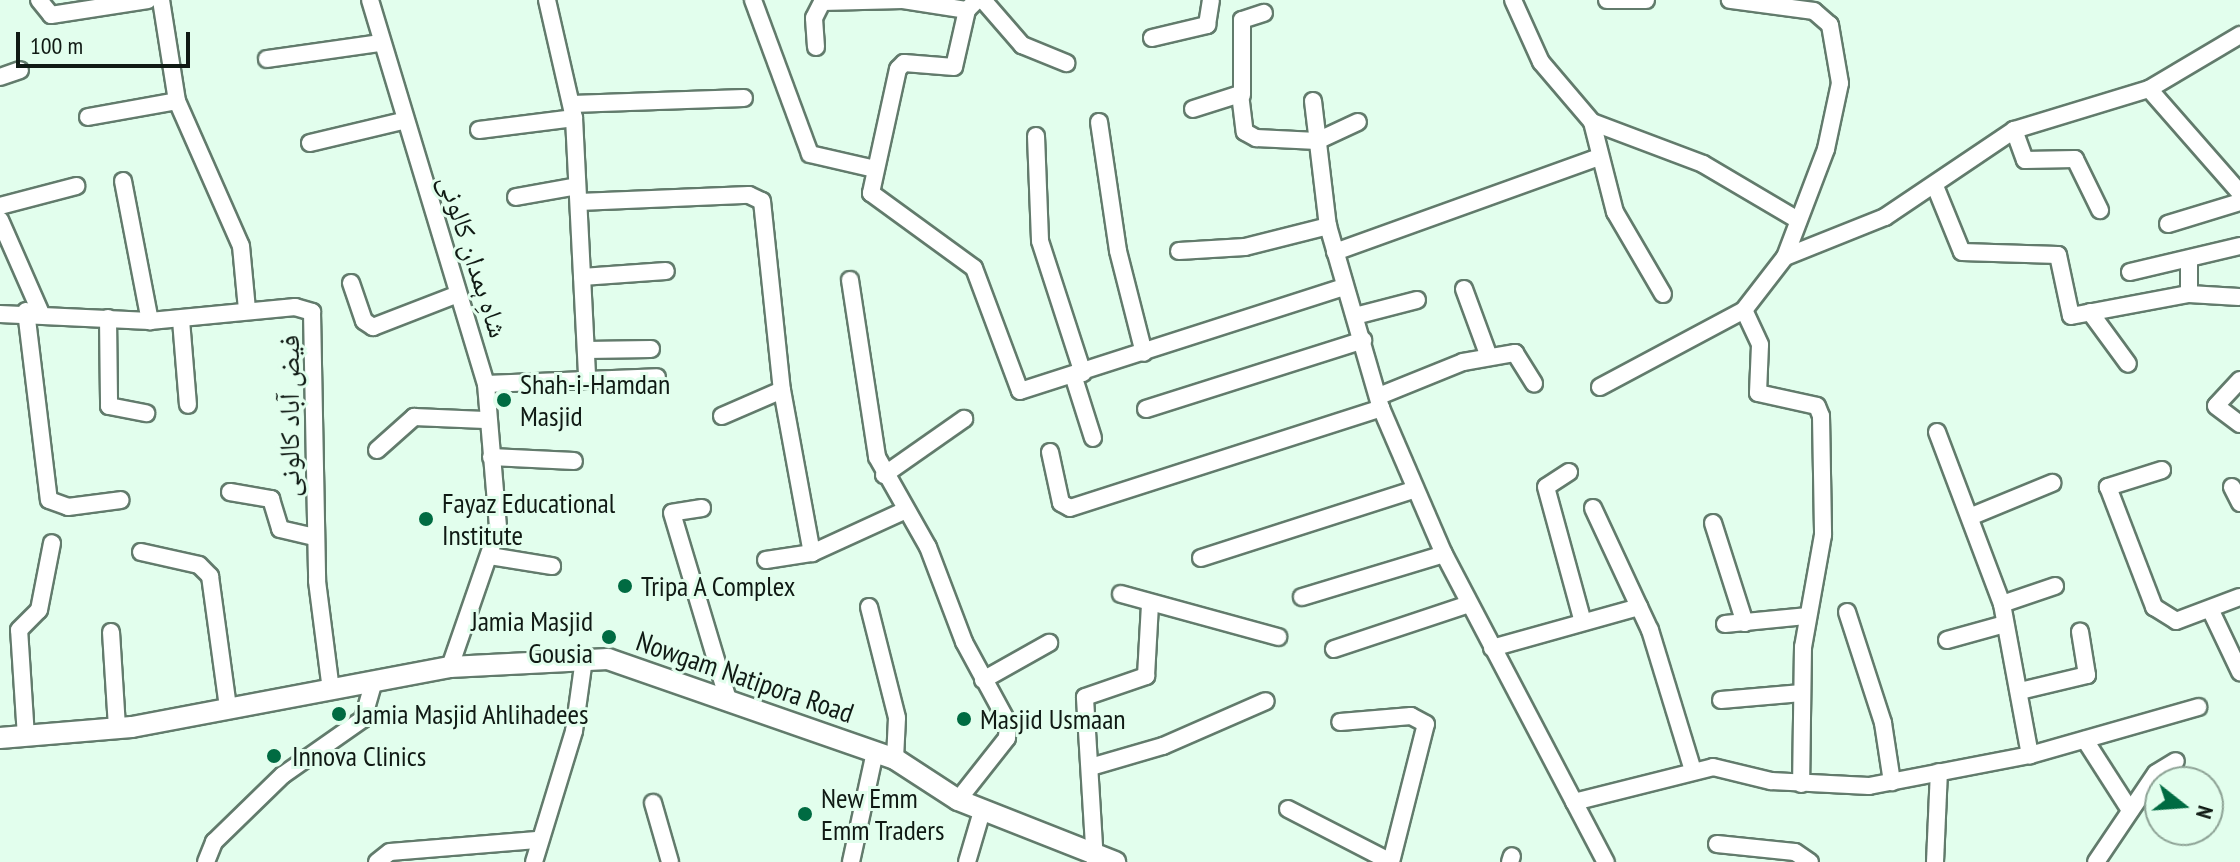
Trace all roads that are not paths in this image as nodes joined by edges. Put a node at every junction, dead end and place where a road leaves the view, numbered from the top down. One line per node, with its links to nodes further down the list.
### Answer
1 (39, 0): 2 (street)
2 (148, 0)
3 (161, 0): 27 (street)
4 (370, 0): 18 (street, شاہِ ہمدان کالونی)
5 (753, 0): 42 (street)
6 (1211, 0): 17 (street)
7 (1513, 0): 35 (street)
8 (1607, 0): 9 (street)
9 (1646, 0)
10 (1730, 0): 14 (street)
11 (550, 1): 30 (street)
12 (822, 1): 13 (street); 19 (street)
13 (976, 3): 21 (street); 42 (street)
14 (1824, 8): 52 (street)
15 (1264, 13): 25 (street)
16 (2240, 35): 24 (street)
17 (1152, 38)
18 (380, 43): 20 (street); 32 (street, شاہِ ہمدان کالونی)
19 (816, 47)
20 (267, 59)
21 (1066, 63)
22 (20, 70): 23 (street)
23 (0, 77)
24 (2149, 89): 37 (street); 46 (street)
25 (1242, 95): 29 (street); 39 (street)
26 (744, 98): 30 (street)
27 (177, 101): 31 (street); 73 (street)
28 (1313, 101): 39 (street)
29 (1193, 109)
30 (573, 111): 36 (street); 47 (street)
31 (88, 117)
32 (402, 121): 40 (street); 68 (street, شاہِ ہمدان کالونی)
33 (1099, 122): 85 (street)
34 (1358, 122): 39 (street)
35 (1592, 122): 41 (street); 52 (street)
36 (479, 130)
37 (2014, 130): 45 (street); 51 (street)
38 (1036, 136): 88 (street)
39 (1313, 141): 55 (street)
40 (310, 143)
41 (1596, 158): 58 (street); 69 (street)
42 (875, 169): 88 (street)
43 (123, 181): 81 (street)
44 (76, 186): 50 (street)
45 (1935, 186): 59 (street); 76 (street)
46 (2240, 193)
47 (578, 194): 48 (street); 63 (street); 95 (street)
48 (516, 197)
49 (2240, 202): 54 (street)
50 (0, 206)
51 (2100, 210)
52 (1796, 219): 59 (street)
53 (0, 220): 75 (street)
54 (2168, 224)
55 (1328, 226): 57 (street); 58 (street)
56 (2240, 246): 60 (street)
57 (1179, 251)
58 (1335, 252): 66 (street)
59 (1785, 257): 74 (street)
60 (2189, 261): 62 (street); 70 (street)
61 (666, 271): 63 (street)
62 (2130, 272)
63 (582, 277): 84 (street)
64 (850, 280): 112 (street)
65 (351, 283): 68 (street)
66 (1343, 287): 78 (street); 85 (street)
67 (1464, 289): 86 (street)
68 (458, 294): 93 (street, شاہِ ہمدان کالونی)
69 (1663, 294)
70 (2189, 294): 71 (street); 76 (street)
71 (2239, 297)
72 (1417, 300): 78 (street)
73 (247, 310): 80 (street, فیض آباد کالونی); 124 (street, فیض آباد کالونی)
74 (1744, 310): 94 (street); 144 (street)
75 (33, 311): 77 (street, فیض آباد کالونی); 79 (street, فیض آباد کالونی); 117 (street)
76 (2090, 312): 87 (street)
77 (0, 314)
78 (1355, 316): 82 (street)
79 (108, 318): 81 (street, فیض آباد کالونی); 99 (street)
80 (181, 320): 81 (street, فیض آباد کالونی); 97 (street)
81 (150, 321)
82 (1363, 340): 96 (street); 98 (street)
83 (651, 349): 84 (street)
84 (586, 350): 90 (street)
85 (1144, 353): 88 (street)
86 (1489, 357): 92 (street); 96 (street)
87 (2128, 364)
88 (1078, 374): 105 (street)
89 (657, 377): 90 (street)
90 (587, 378): 93 (street)
91 (2240, 380): 103 (street)
92 (1534, 383)
93 (486, 384): 102 (street, شاہِ ہمدان کالونی)
94 (1600, 387)
95 (782, 390): 100 (street); 127 (street)
96 (1380, 402): 107 (street); 115 (street)
97 (188, 405)
98 (1146, 409)
99 (146, 413)
100 (722, 416)
101 (964, 419): 112 (street)
102 (485, 420): 106 (street); 108 (street, شاہِ ہمدان کالونی)
103 (2240, 424)
104 (1937, 432): 122 (street)
105 (1093, 438)
106 (377, 450)
107 (1050, 452)
108 (491, 457): 109 (street); 129 (street, شاہِ ہمدان کالونی)
109 (574, 461)
110 (2162, 470): 142 (street)
111 (1569, 472): 145 (street)
112 (884, 475): 121 (street)
113 (2052, 483): 122 (street)
114 (2232, 487): 118 (street)
115 (1413, 490): 128 (street); 130 (street)
116 (230, 492): 124 (street)
117 (121, 500)
118 (2240, 503)
119 (702, 508): 166 (street)
120 (1593, 508): 141 (street)
121 (906, 510): 127 (street); 159 (street)
122 (1972, 516): 139 (street)
123 (1713, 523): 146 (street)
124 (315, 537): 161 (street, فیض آباد کالونی)
125 (52, 543): 171 (street)
126 (141, 552): 168 (street)
127 (812, 553): 131 (street)
128 (1444, 554): 135 (street); 138 (street)
129 (490, 556): 132 (street); 157 (street, شاہِ ہمدان کالونی)
130 (1201, 558)
131 (766, 560)
132 (552, 566)
133 (2055, 586): 139 (street)
134 (1121, 594): 137 (street)
135 (1302, 597)
136 (2240, 597): 142 (street)
137 (1150, 604): 151 (street); 178 (street)
138 (1469, 604): 154 (street); 155 (street)
139 (2002, 604): 148 (street)
140 (869, 607): 176 (street)
141 (1639, 607): 145 (street); 179 (street)
142 (2211, 611): 158 (street)
143 (1847, 612): 181 (street)
144 (1806, 616): 146 (street); 163 (street)
145 (1583, 622): 154 (street)
146 (1745, 623): 147 (street)
147 (1725, 624)
148 (2005, 624): 152 (street); 162 (street)
149 (111, 632): 170 (street)
150 (2080, 632): 162 (street)
151 (1278, 637)
152 (1947, 640)
153 (1049, 643): 159 (street)
154 (1492, 648): 184 (street)
155 (1334, 649)
156 (584, 659): 157 (main road, Nowgam Natipora Road); 166 (main road, Nowgam Natipora Road); 189 (street)
157 (450, 667): 160 (main road, Nowgam Natipora Road)
158 (2240, 672)
159 (983, 680): 183 (street)
160 (373, 683): 161 (main road, Nowgam Natipora Road); 193 (street)
161 (331, 691): 168 (main road, Nowgam Natipora Road)
162 (2020, 691): 175 (street)
163 (1802, 693): 164 (street); 182 (street)
164 (1721, 700)
165 (1266, 701): 178 (street)
166 (729, 703): 174 (main road, Nowgam Natipora Road)
167 (2198, 707): 173 (street)
168 (228, 708): 170 (main road, Nowgam Natipora Road)
169 (1340, 722): 186 (street)
170 (117, 728): 171 (main road, Nowgam Natipora Road)
171 (26, 737): 172 (main road, Nowgam Natipora Road)
172 (0, 738)
173 (2085, 740): 175 (street); 187 (street)
174 (875, 752): 176 (main road, Nowgam Natipora Road); 197 (street)
175 (2030, 755): 180 (street)
176 (895, 759): 183 (main road, Nowgam Natipora Road)
177 (2176, 761): 187 (street)
178 (1094, 766): 192 (street)
179 (1693, 771): 182 (street); 184 (street)
180 (1939, 772): 181 (street); 202 (street)
181 (1892, 782): 182 (street)
182 (1801, 784)
183 (958, 800): 188 (main road, Nowgam Natipora Road)
184 (1574, 802): 200 (street)
185 (653, 803): 196 (street)
186 (1288, 809)
187 (2130, 810): 203 (street)
188 (982, 811): 192 (main road, Nowgam Natipora Road); 198 (street)
189 (537, 840): 191 (street); 195 (street)
190 (1717, 844): 201 (street)
191 (433, 855): 194 (street)
192 (1094, 858): 199 (main road, Nowgam Natipora Road)
193 (206, 862)
194 (377, 862)
195 (534, 862)
196 (670, 862)
197 (851, 862)
198 (967, 862)
199 (1115, 862)
200 (1606, 862)
201 (1810, 862)
202 (1935, 862)
203 (2096, 862)

